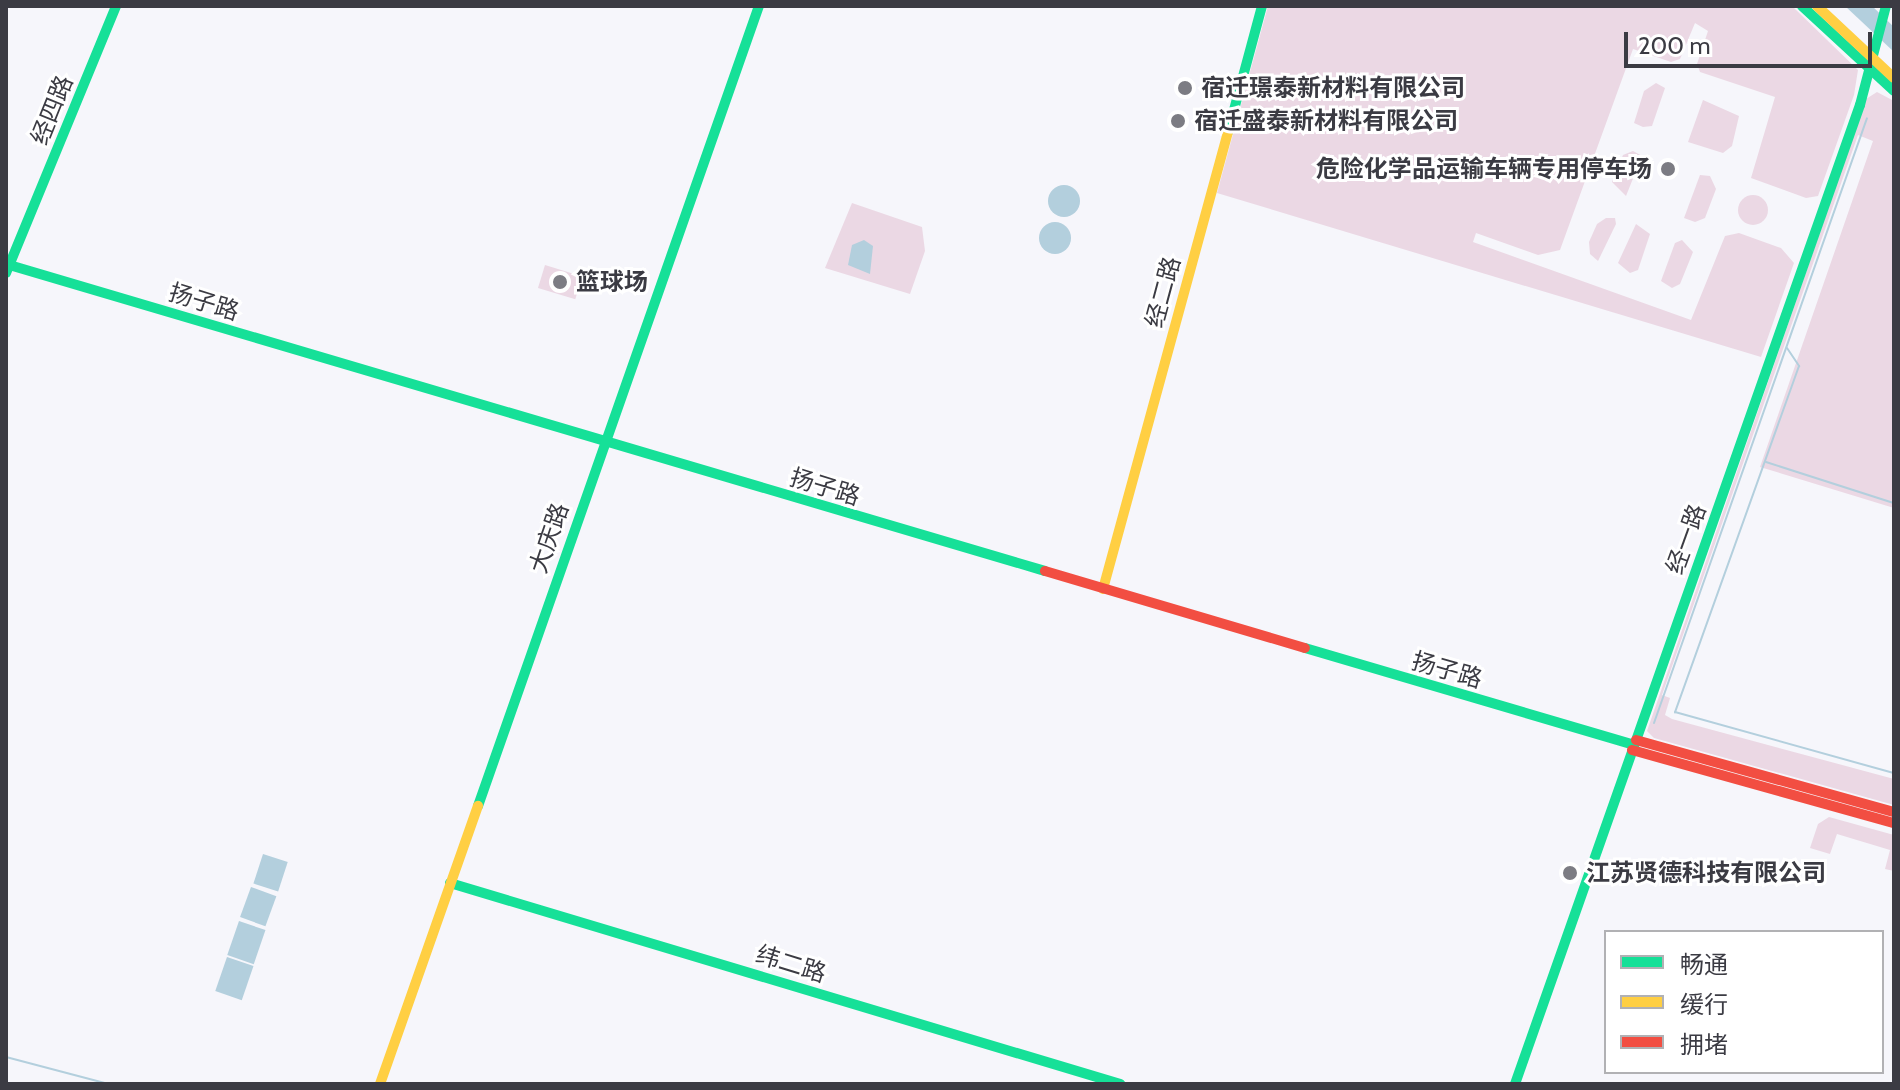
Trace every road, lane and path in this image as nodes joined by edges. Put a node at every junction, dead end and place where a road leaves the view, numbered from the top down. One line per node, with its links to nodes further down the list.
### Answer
1 (116, 6): 10 (street, 经四路)
2 (759, 6): 11 (street, 大庆路)
3 (1262, 6): 12 (street, 经二路)
4 (1802, 6): 7 (street)
5 (1817, 6): 7 (street)
6 (1885, 8): 7 (street, 经一路)
7 (1871, 63): 8 (street); 9 (street); 13 (street, 经一路)
8 (1894, 78)
9 (1894, 91)
10 (7, 267): 11 (street, 扬子路)
11 (603, 442): 12 (street, 扬子路); 16 (street, 大庆路)
12 (1103, 589): 13 (street, 扬子路)
13 (1634, 745): 14 (street, 扬子路); 15 (street, 扬子路); 19 (street, 经一路)
14 (1894, 812)
15 (1894, 823)
16 (450, 883): 17 (street, 大庆路); 18 (street, 纬二路)
17 (380, 1084)
18 (1120, 1084)
19 (1515, 1084)

